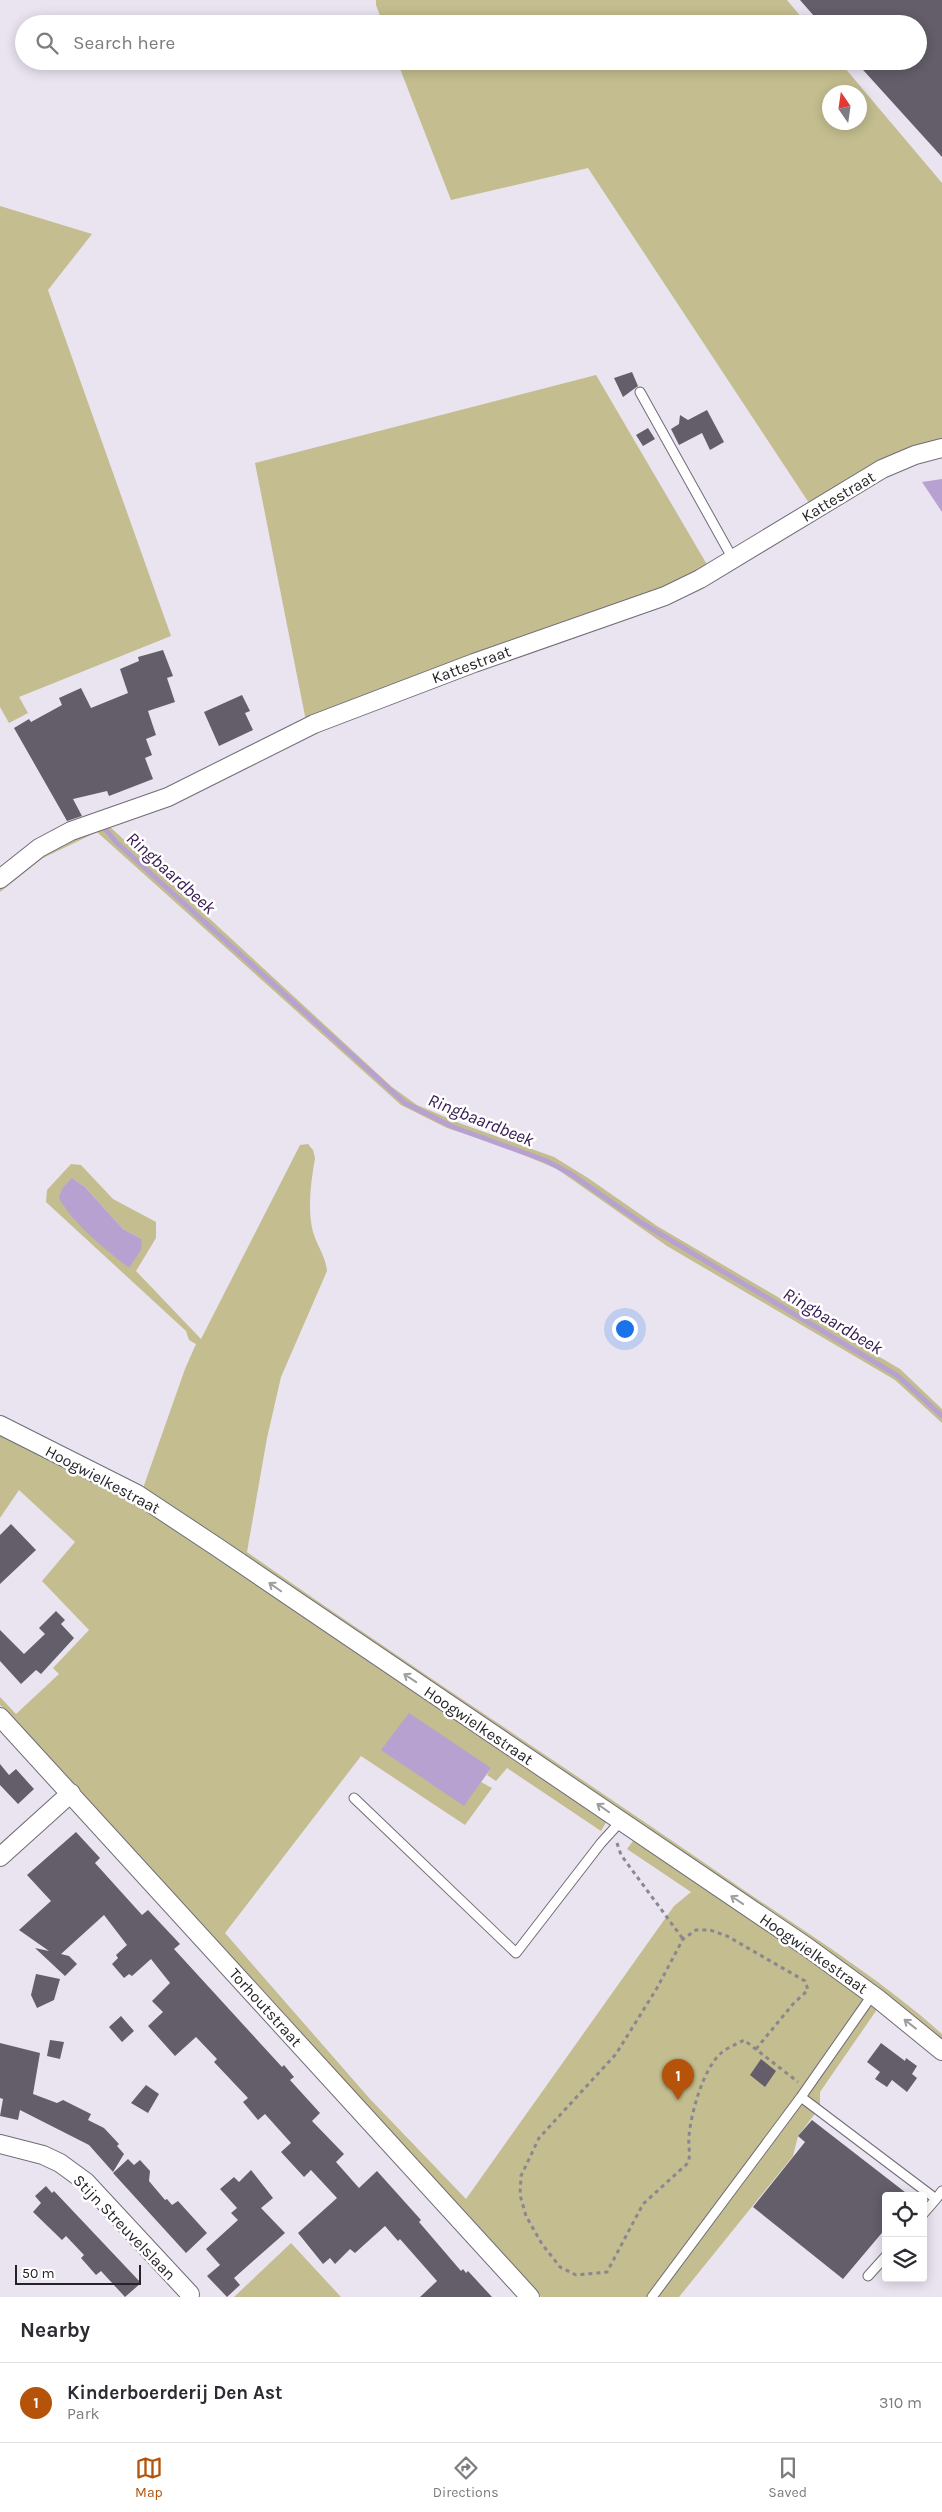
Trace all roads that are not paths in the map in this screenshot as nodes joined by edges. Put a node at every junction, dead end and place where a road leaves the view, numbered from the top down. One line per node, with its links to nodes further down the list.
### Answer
1 (640, 392): 3 (lane)
2 (942, 448): 3 (street, Kattestraat)
3 (733, 560): 4 (street, Kattestraat)
4 (0, 879)
5 (0, 1425): 9 (street, Hoogwielkestraat, one-way to 5)
6 (0, 1717): 7 (street, Torhoutstraat)
7 (71, 1792): 10 (street); 21 (street, Torhoutstraat)
8 (354, 1798): 9 (lane)
9 (616, 1826): 11 (street, Hoogwielkestraat, one-way to 9)
10 (0, 1857)
11 (873, 1994): 12 (street, Hoogwielkestraat, one-way to 11); 13 (lane)
12 (942, 2051)
13 (804, 2093): 16 (lane); 22 (lane)
14 (0, 2144): 20 (street, Stijn Streuvelslaan)
15 (942, 2191): 16 (lane)
16 (936, 2199): 17 (lane)
17 (927, 2209)
18 (882, 2260): 19 (lane)
19 (868, 2276)
20 (190, 2294)
21 (530, 2297)
22 (652, 2297)

